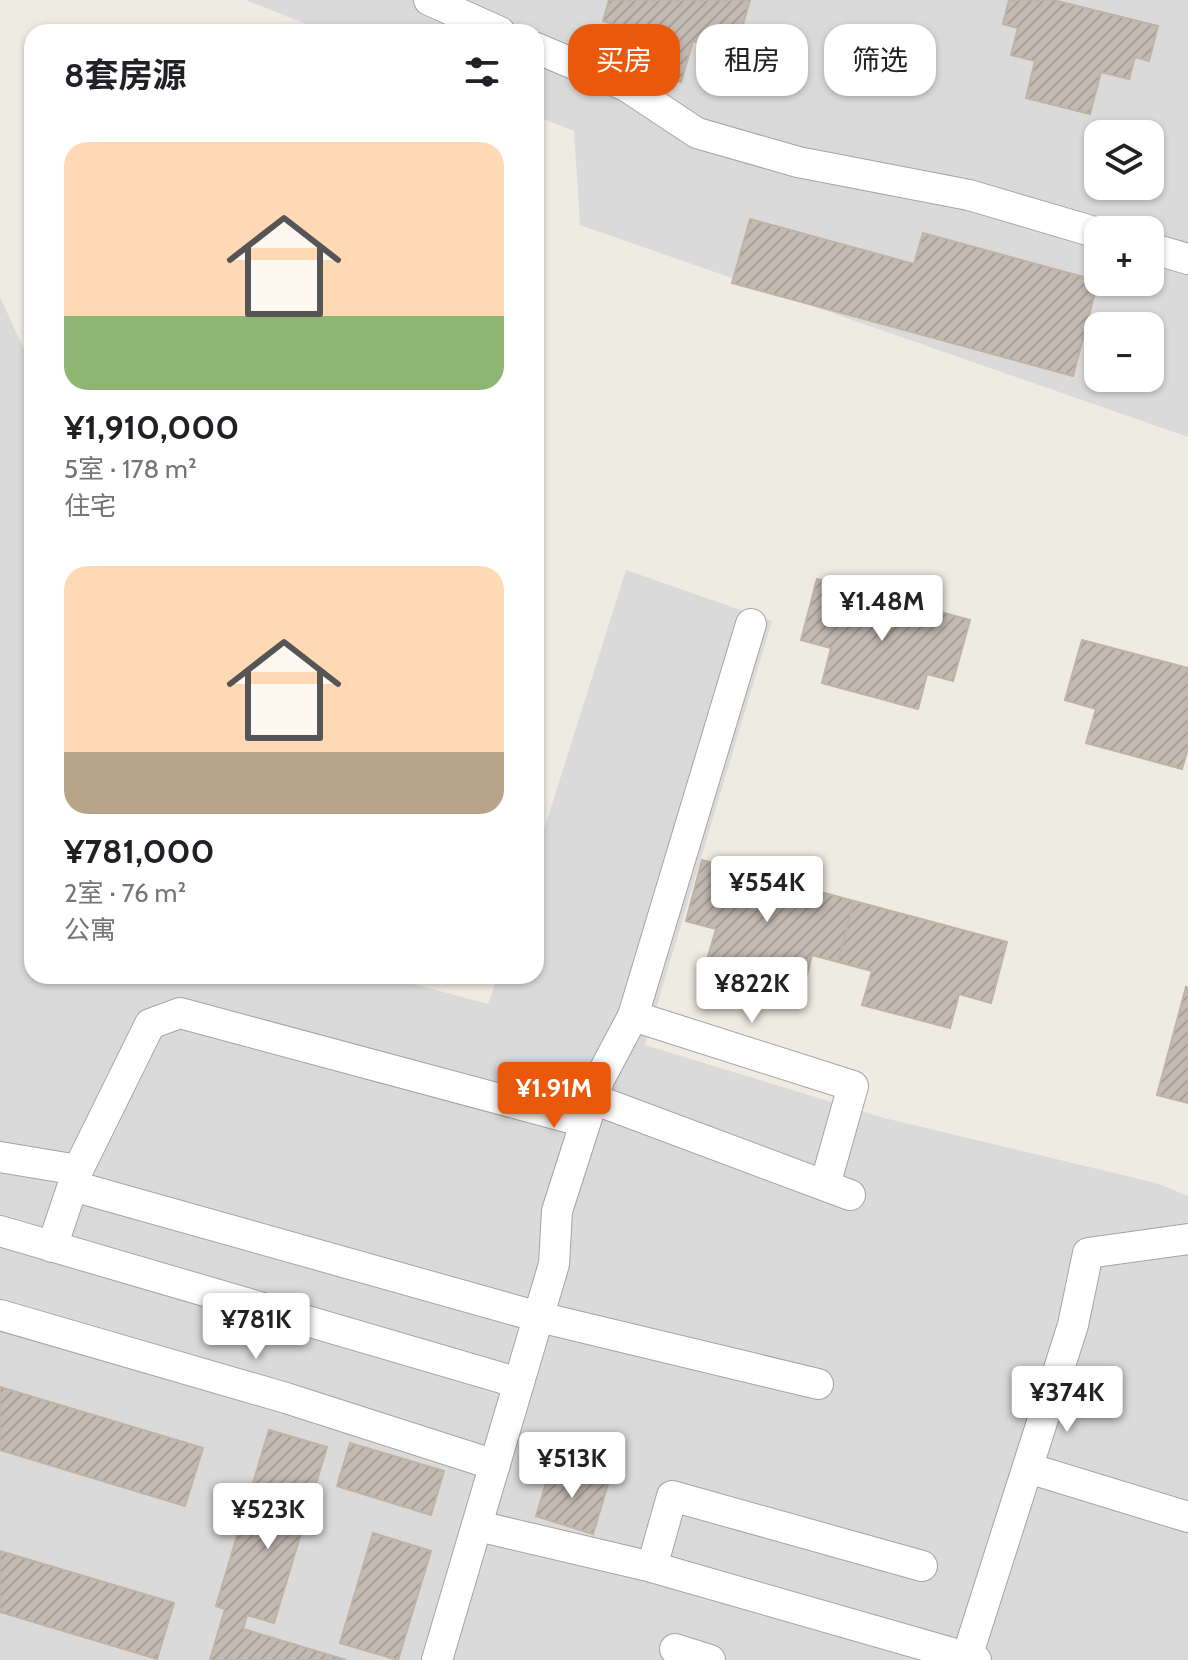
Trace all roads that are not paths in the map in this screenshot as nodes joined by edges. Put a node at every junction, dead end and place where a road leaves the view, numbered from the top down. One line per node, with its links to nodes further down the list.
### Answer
1 (438, 2): 2 (street)
2 (483, 24)
3 (544, 51): 4 (street)
4 (1084, 229)
5 (1164, 252): 6 (street)
6 (1188, 259)
7 (751, 624): 8 (street)
8 (633, 1016): 9 (street); 9 (street)
9 (589, 1111): 11 (street); 16 (street)
10 (0, 1157): 11 (street)
11 (76, 1178): 14 (street); 16 (street)
12 (0, 1231): 14 (street)
13 (1188, 1239): 20 (street)
14 (52, 1247): 17 (street)
15 (0, 1315): 19 (street)
16 (539, 1317): 17 (street); 18 (street)
17 (519, 1383): 19 (street)
18 (818, 1384)
19 (495, 1465): 22 (street)
20 (1028, 1468): 21 (street); 27 (street)
21 (1188, 1517)
22 (478, 1526): 24 (street); 26 (street)
23 (922, 1566): 24 (street)
24 (652, 1567): 27 (street)
25 (675, 1649): 28 (street)
26 (448, 1657)
27 (970, 1659)
28 (710, 1660)

